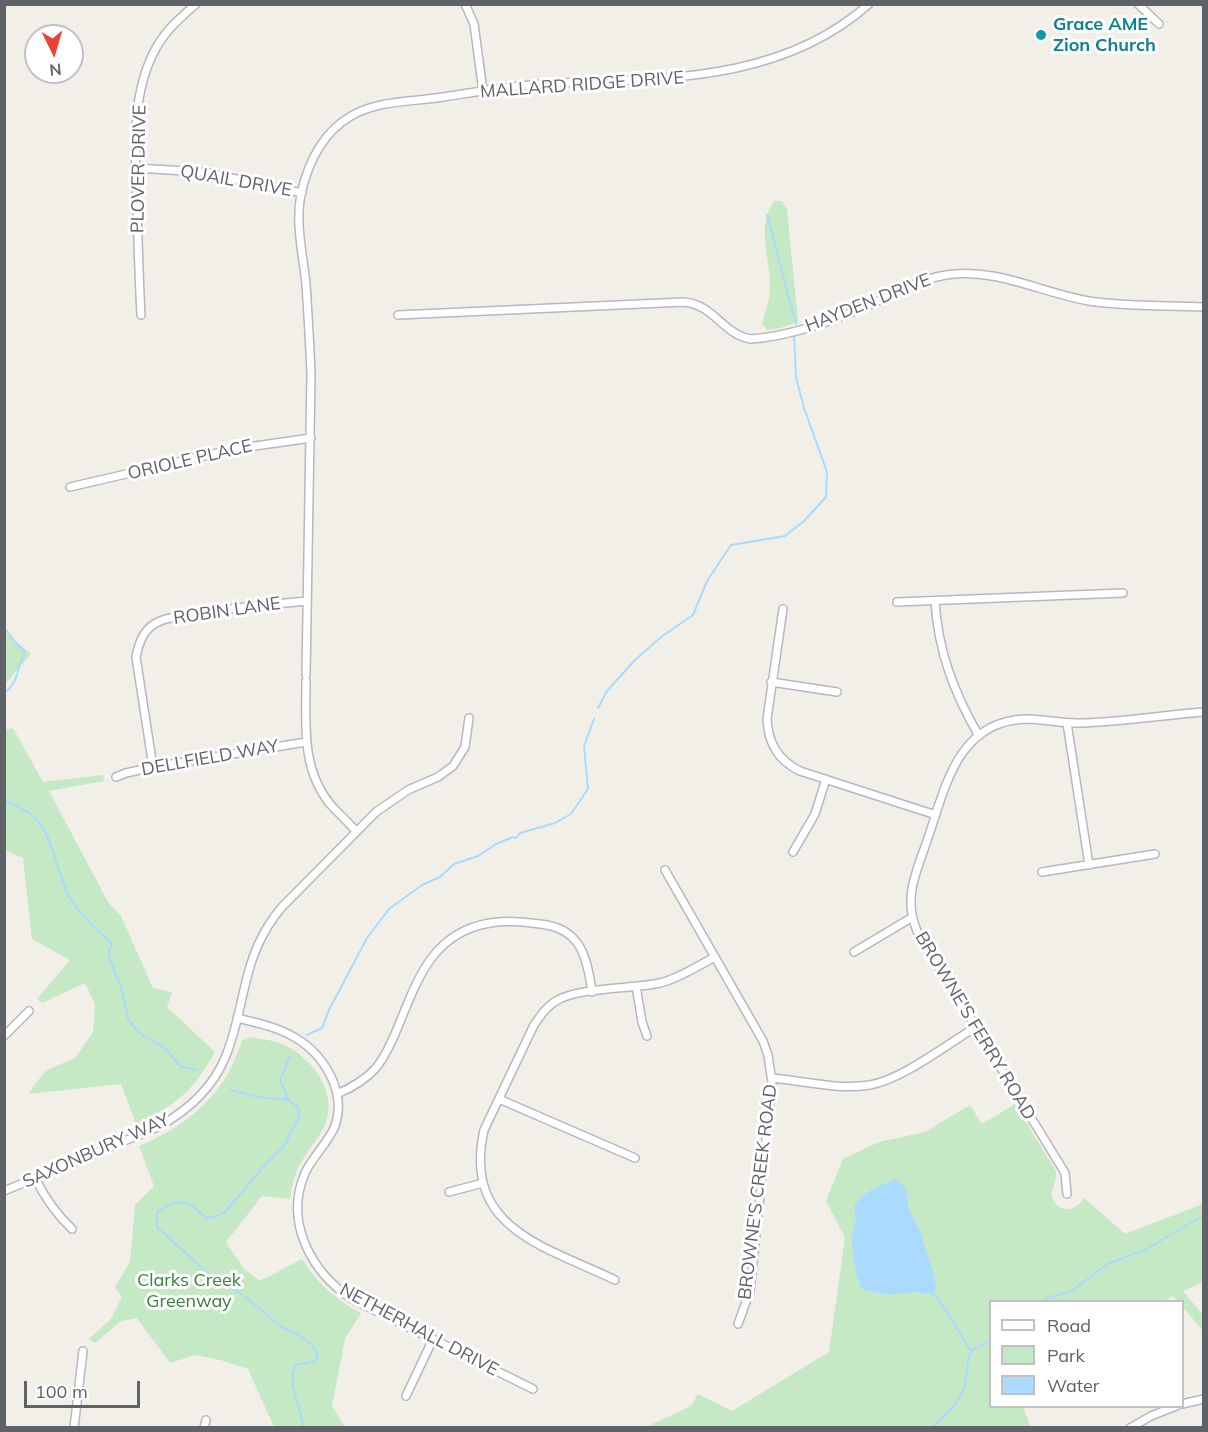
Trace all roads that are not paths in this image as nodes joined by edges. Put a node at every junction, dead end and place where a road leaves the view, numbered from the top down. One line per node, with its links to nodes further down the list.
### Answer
1 (196, 4): 7 (street, PLOVER DRIVE)
2 (465, 4): 6 (street)
3 (869, 4): 6 (street, MALLARD RIDGE DRIVE)
4 (1138, 4): 5 (street)
5 (1159, 24)
6 (483, 91): 8 (street, MALLARD RIDGE DRIVE)
7 (135, 168): 8 (street, QUAIL DRIVE); 10 (street, PLOVER DRIVE)
8 (302, 193): 12 (street, MALLARD RIDGE DRIVE)
9 (1203, 307): 11 (street, HAYDEN DRIVE)
10 (141, 315)
11 (398, 315)
12 (310, 438): 13 (street, ORIOLE PLACE); 15 (street, MALLARD RIDGE DRIVE)
13 (70, 487)
14 (1123, 593): 17 (street)
15 (307, 601): 25 (street, MALLARD RIDGE DRIVE); 26 (street, ROBIN LANE)
16 (897, 602): 17 (street)
17 (935, 602): 24 (street)
18 (783, 609): 19 (street)
19 (771, 682): 20 (street); 28 (street)
20 (837, 692)
21 (1203, 712): 23 (street, BROWNE'S FERRY ROAD)
22 (469, 718): 30 (street, SAXONBURY WAY)
23 (1067, 723): 24 (street, BROWNE'S FERRY ROAD); 33 (street)
24 (979, 736): 29 (street, BROWNE'S FERRY ROAD)
25 (306, 742): 26 (street, DELLFIELD WAY); 30 (street, MALLARD RIDGE DRIVE)
26 (153, 768): 27 (street, DELLFIELD WAY)
27 (116, 777)
28 (826, 779): 29 (street); 31 (street)
29 (936, 816): 36 (street, BROWNE'S FERRY ROAD)
30 (356, 831): 42 (street, SAXONBURY WAY)
31 (793, 852)
32 (1155, 854): 33 (street)
33 (1089, 865): 35 (street)
34 (665, 870): 38 (street, BROWNE'S CREEK ROAD)
35 (1042, 872)
36 (911, 918): 37 (street); 43 (street, BROWNE'S FERRY ROAD)
37 (854, 952)
38 (715, 957): 39 (street); 46 (street, BROWNE'S CREEK ROAD)
39 (636, 986): 40 (street); 45 (street)
40 (592, 992): 47 (street); 48 (street)
41 (29, 1011): 44 (street)
42 (237, 1018): 47 (street); 50 (street, SAXONBURY WAY)
43 (976, 1028): 46 (street); 54 (street, BROWNE'S FERRY ROAD)
44 (4, 1036)
45 (647, 1036)
46 (772, 1078): 57 (street, BROWNE'S CREEK ROAD)
47 (337, 1094): 58 (street, NETHERHALL DRIVE)
48 (499, 1099): 49 (street); 51 (street)
49 (636, 1158)
50 (35, 1178): 52 (street, SAXONBURY WAY); 55 (street)
51 (483, 1183): 53 (street); 56 (street)
52 (4, 1191)
53 (449, 1192)
54 (1067, 1194)
55 (72, 1228)
56 (615, 1280)
57 (738, 1324)
58 (433, 1339): 60 (street, NETHERHALL DRIVE); 61 (street)
59 (83, 1351): 65 (street)
60 (532, 1389)
61 (406, 1396)
62 (1203, 1399): 63 (street)
63 (1184, 1404)
64 (1173, 1408): 66 (street)
65 (74, 1428)
66 (1130, 1428)

